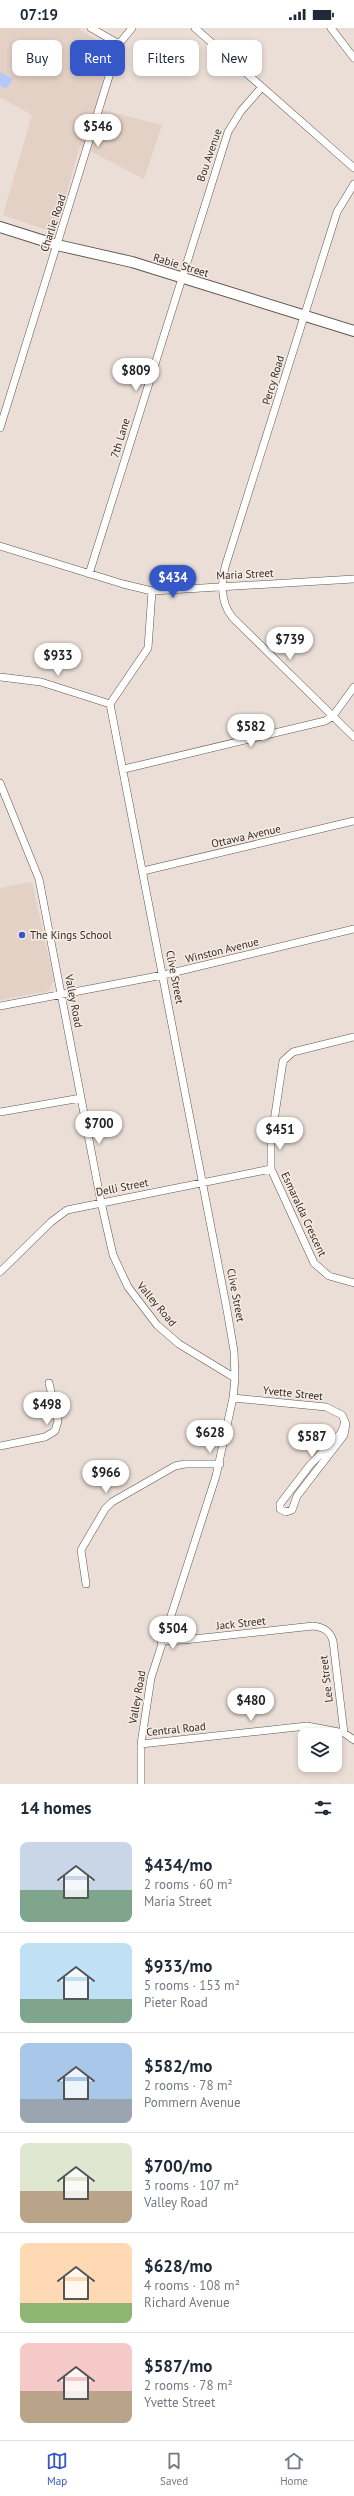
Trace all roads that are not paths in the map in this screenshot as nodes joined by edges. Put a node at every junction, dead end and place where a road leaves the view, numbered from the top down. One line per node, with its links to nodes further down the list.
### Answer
1 (91, 28): 5 (street)
2 (132, 28): 6 (street, Charlie Road)
3 (195, 28): 9 (street)
4 (331, 28): 7 (street)
5 (112, 40)
6 (122, 40)
7 (354, 58)
8 (109, 76): 14 (street, Charlie Road)
9 (262, 87): 10 (street); 12 (street, Bou Avenue)
10 (354, 168)
11 (354, 184): 16 (street, Percy Road)
12 (201, 216): 15 (street, 7th Lane)
13 (0, 227): 14 (street, Rabie Street)
14 (57, 245): 15 (street, Rabie Street); 18 (street, Charlie Road)
15 (182, 277): 16 (street, Rabie Street); 20 (street, 7th Lane)
16 (304, 316): 17 (street, Rabie Street); 22 (street, Percy Road)
17 (354, 331)
18 (0, 428)
19 (0, 546): 20 (street, Maria Street)
20 (89, 574): 23 (street, Maria Street)
21 (354, 578): 22 (street, Maria Street)
22 (222, 586): 23 (street, Maria Street); 27 (street)
23 (152, 591): 26 (street)
24 (0, 677): 26 (street)
25 (354, 687): 27 (street)
26 (110, 704): 29 (street, Clive Street)
27 (333, 716): 28 (street); 29 (street)
28 (354, 737)
29 (124, 769): 32 (street, Clive Street)
30 (0, 783): 35 (street, Valley Road)
31 (354, 821): 32 (street, Ottawa Avenue)
32 (143, 872): 34 (street, Clive Street)
33 (354, 930): 34 (street, Winston Avenue)
34 (163, 975): 35 (street, Winston Avenue); 41 (street, Clive Street)
35 (61, 994): 36 (street, Winston Avenue); 38 (street, Valley Road)
36 (0, 1006)
37 (354, 1037): 40 (street, Esmaralda Crescent)
38 (81, 1098): 39 (street); 42 (street, Valley Road)
39 (0, 1112)
40 (271, 1169): 41 (street, Delli Street); 44 (street, Esmaralda Crescent)
41 (202, 1182): 42 (street, Delli Street); 45 (street, Clive Street)
42 (101, 1202): 43 (street, Delli Street); 45 (street, Valley Road)
43 (0, 1272)
44 (354, 1283)
45 (235, 1378): 47 (street, Valley Road)
46 (49, 1383): 49 (street)
47 (233, 1398): 48 (street, Yvette Street); 50 (street, Valley Road)
48 (344, 1422): 48 (street)
49 (0, 1446)
50 (220, 1464): 51 (street); 53 (street, Valley Road)
51 (86, 1584)
52 (323, 1628): 53 (street, Jack Street); 54 (street, Lee Street)
53 (161, 1641): 56 (street, Valley Road)
54 (344, 1732): 55 (street, Central Road); 56 (street, Central Road)
55 (354, 1740)
56 (141, 1744): 57 (street, Valley Road)
57 (141, 1784)

